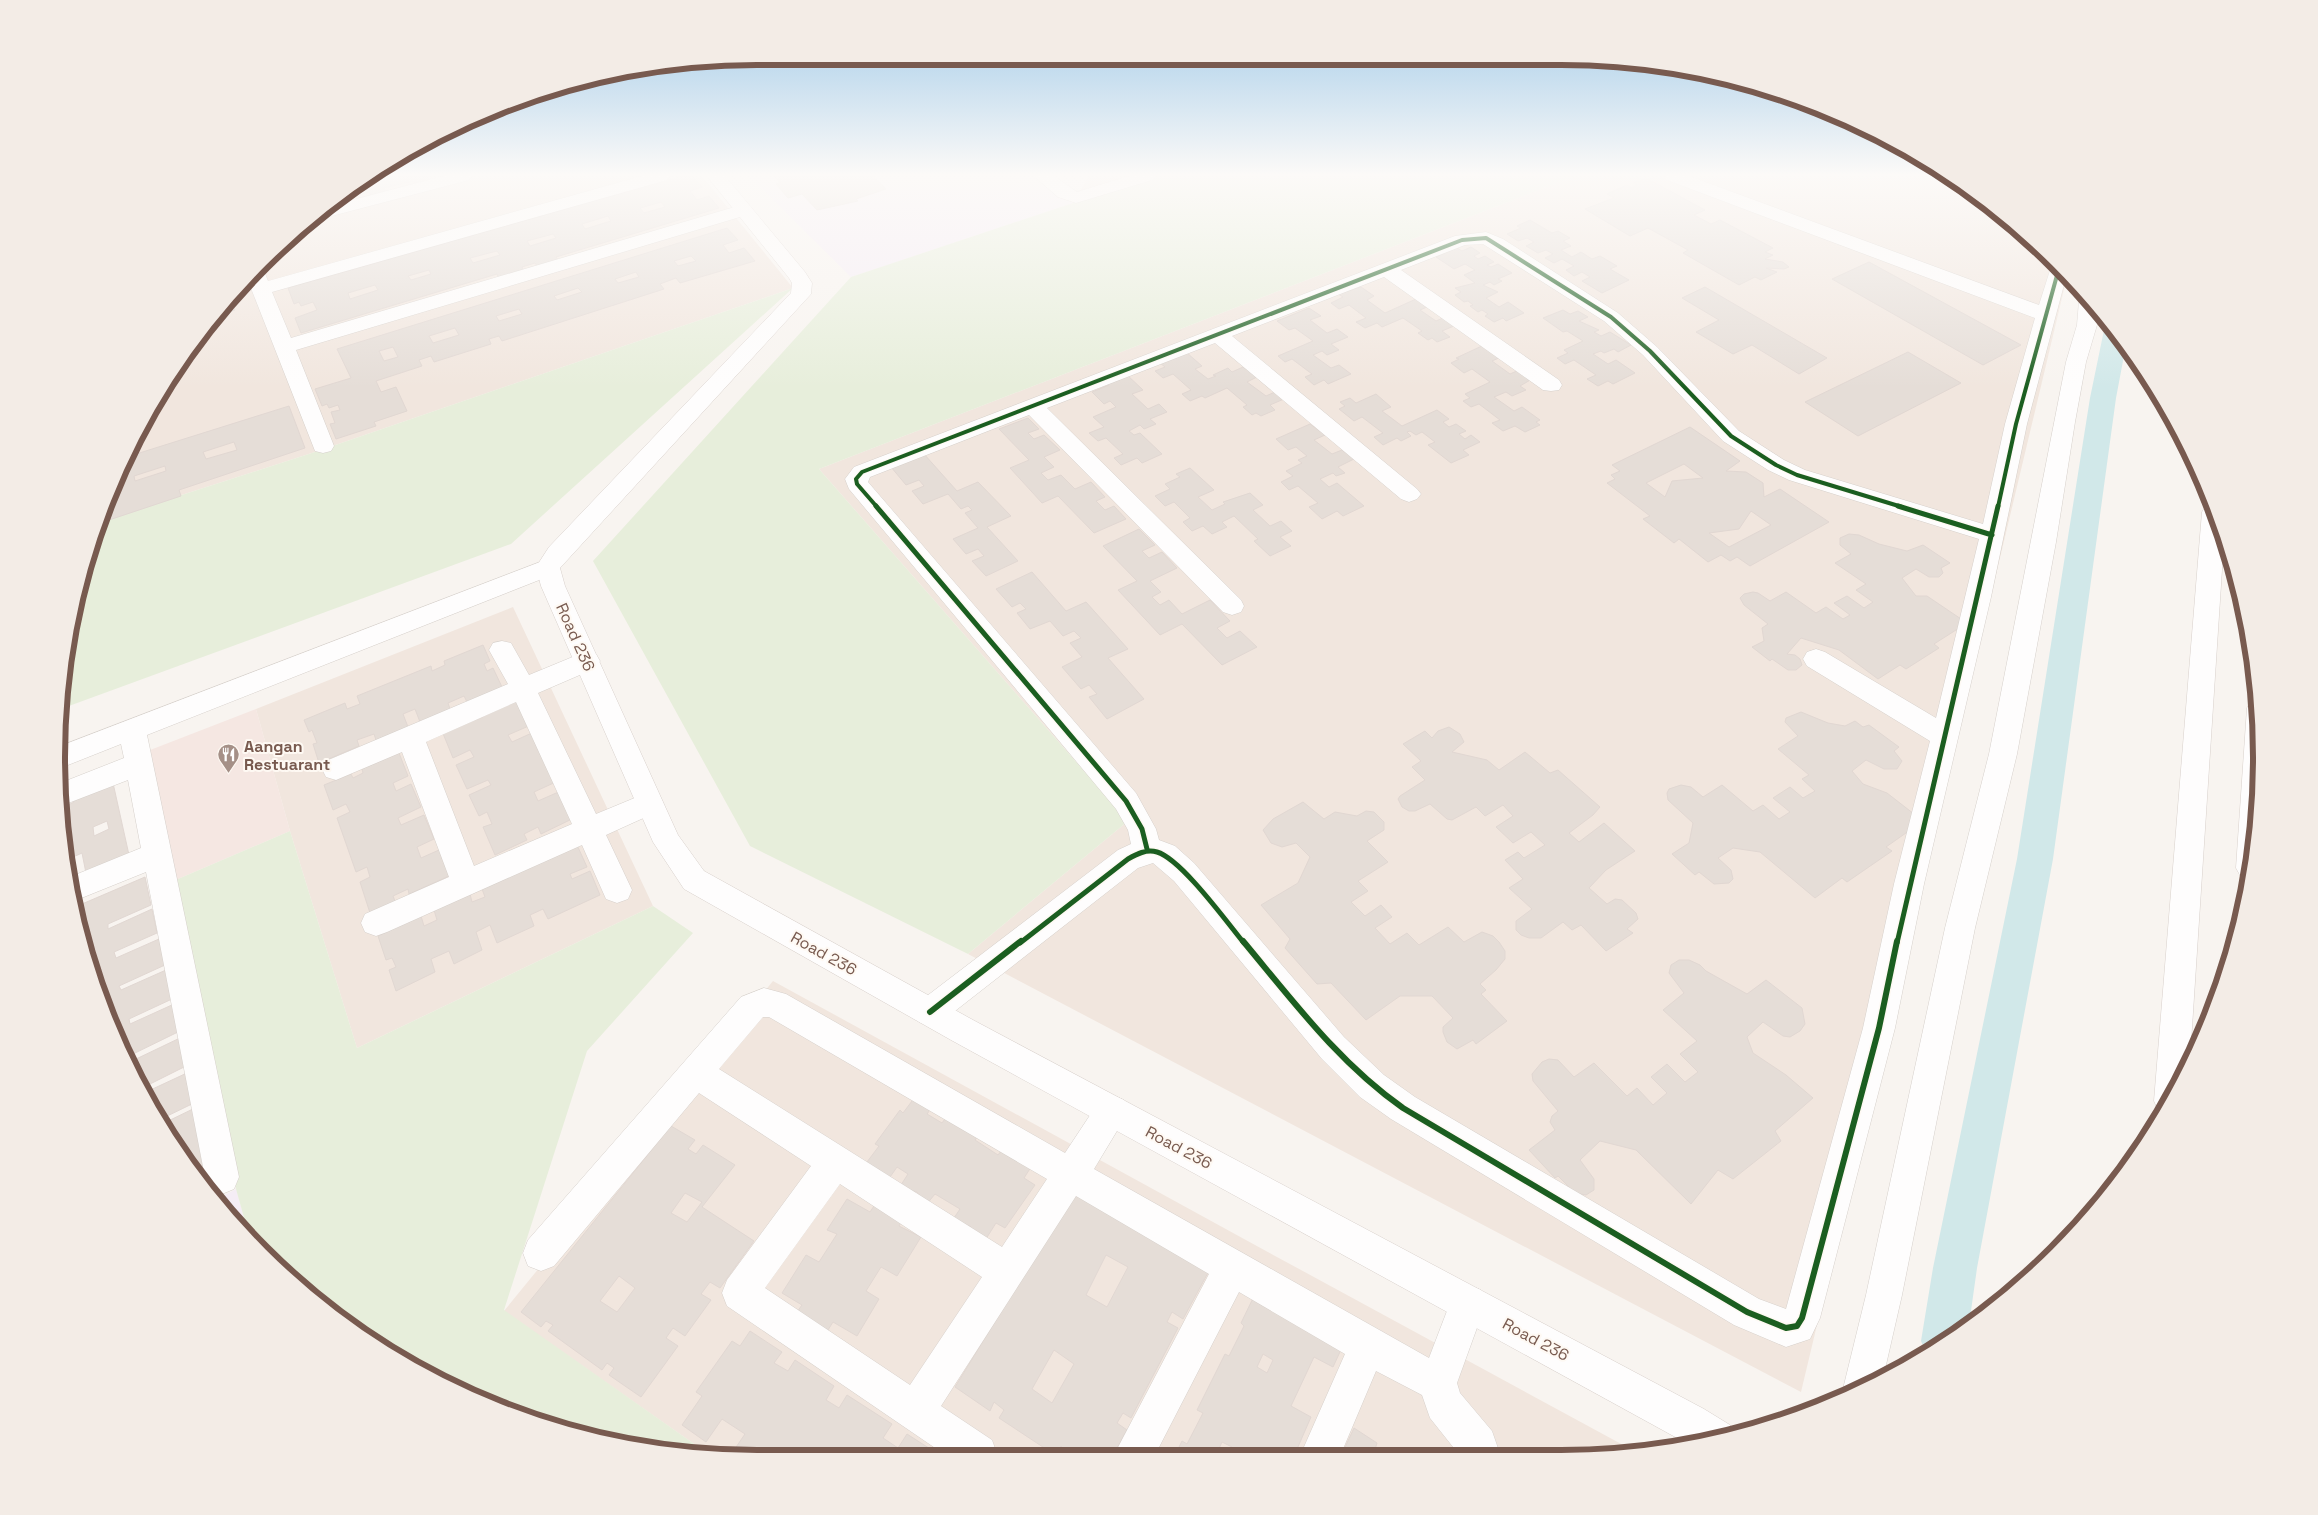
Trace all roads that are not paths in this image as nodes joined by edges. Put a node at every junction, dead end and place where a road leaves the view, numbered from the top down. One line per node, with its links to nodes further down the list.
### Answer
1 (387, 247): 9 (street)
2 (621, 247): 13 (street)
3 (774, 247): 20 (street)
4 (1444, 247): 7 (street)
5 (1501, 247): 19 (street)
6 (1863, 247): 11 (street)
7 (1386, 269): 12 (street); 14 (street)
8 (2056, 275): 11 (street)
9 (258, 280): 13 (street)
10 (2088, 310): 53 (street)
11 (2046, 315): 19 (street)
12 (1217, 334): 15 (street); 17 (street)
13 (284, 347): 16 (street)
14 (1551, 384)
15 (1031, 405): 21 (street); 35 (street)
16 (323, 446)
17 (1409, 494)
18 (2213, 527): 43 (street)
19 (1992, 535): 28 (street)
20 (548, 567): 24 (street, Road 236); 26 (street)
21 (1232, 606)
22 (502, 650): 25 (street)
23 (1816, 659): 28 (street)
24 (587, 661): 25 (street); 33 (street, Road 236)
25 (523, 688): 27 (street); 34 (street)
26 (132, 729): 29 (street); 30 (street)
27 (410, 737): 31 (street); 37 (street)
28 (1945, 737): 35 (street)
29 (65, 755)
30 (139, 764): 32 (street); 36 (street)
31 (336, 768)
32 (66, 793)
33 (649, 803): 34 (street); 41 (street, Road 236)
34 (589, 829): 37 (street); 39 (street)
35 (1147, 849): 41 (street)
36 (157, 854): 38 (street); 47 (street)
37 (466, 883): 40 (street)
38 (77, 887)
39 (617, 890)
40 (376, 923)
41 (930, 1012): 44 (street, Road 236)
42 (695, 1072): 45 (street); 46 (street); 48 (street)
43 (2172, 1081)
44 (1112, 1111): 46 (street); 51 (street, Road 236)
45 (835, 1162): 50 (street); 55 (street)
46 (1070, 1173): 49 (street); 50 (street)
47 (222, 1177)
48 (541, 1253)
49 (1234, 1267): 52 (street); 58 (street)
50 (1006, 1271): 55 (street)
51 (1468, 1303): 54 (street); 56 (street, Road 236)
52 (1368, 1346): 54 (street); 59 (street)
53 (1864, 1380)
54 (1438, 1383): 60 (street)
55 (916, 1410): 57 (street)
56 (1708, 1434)
57 (972, 1450)
58 (1137, 1450)
59 (1323, 1450)
60 (1479, 1450)

